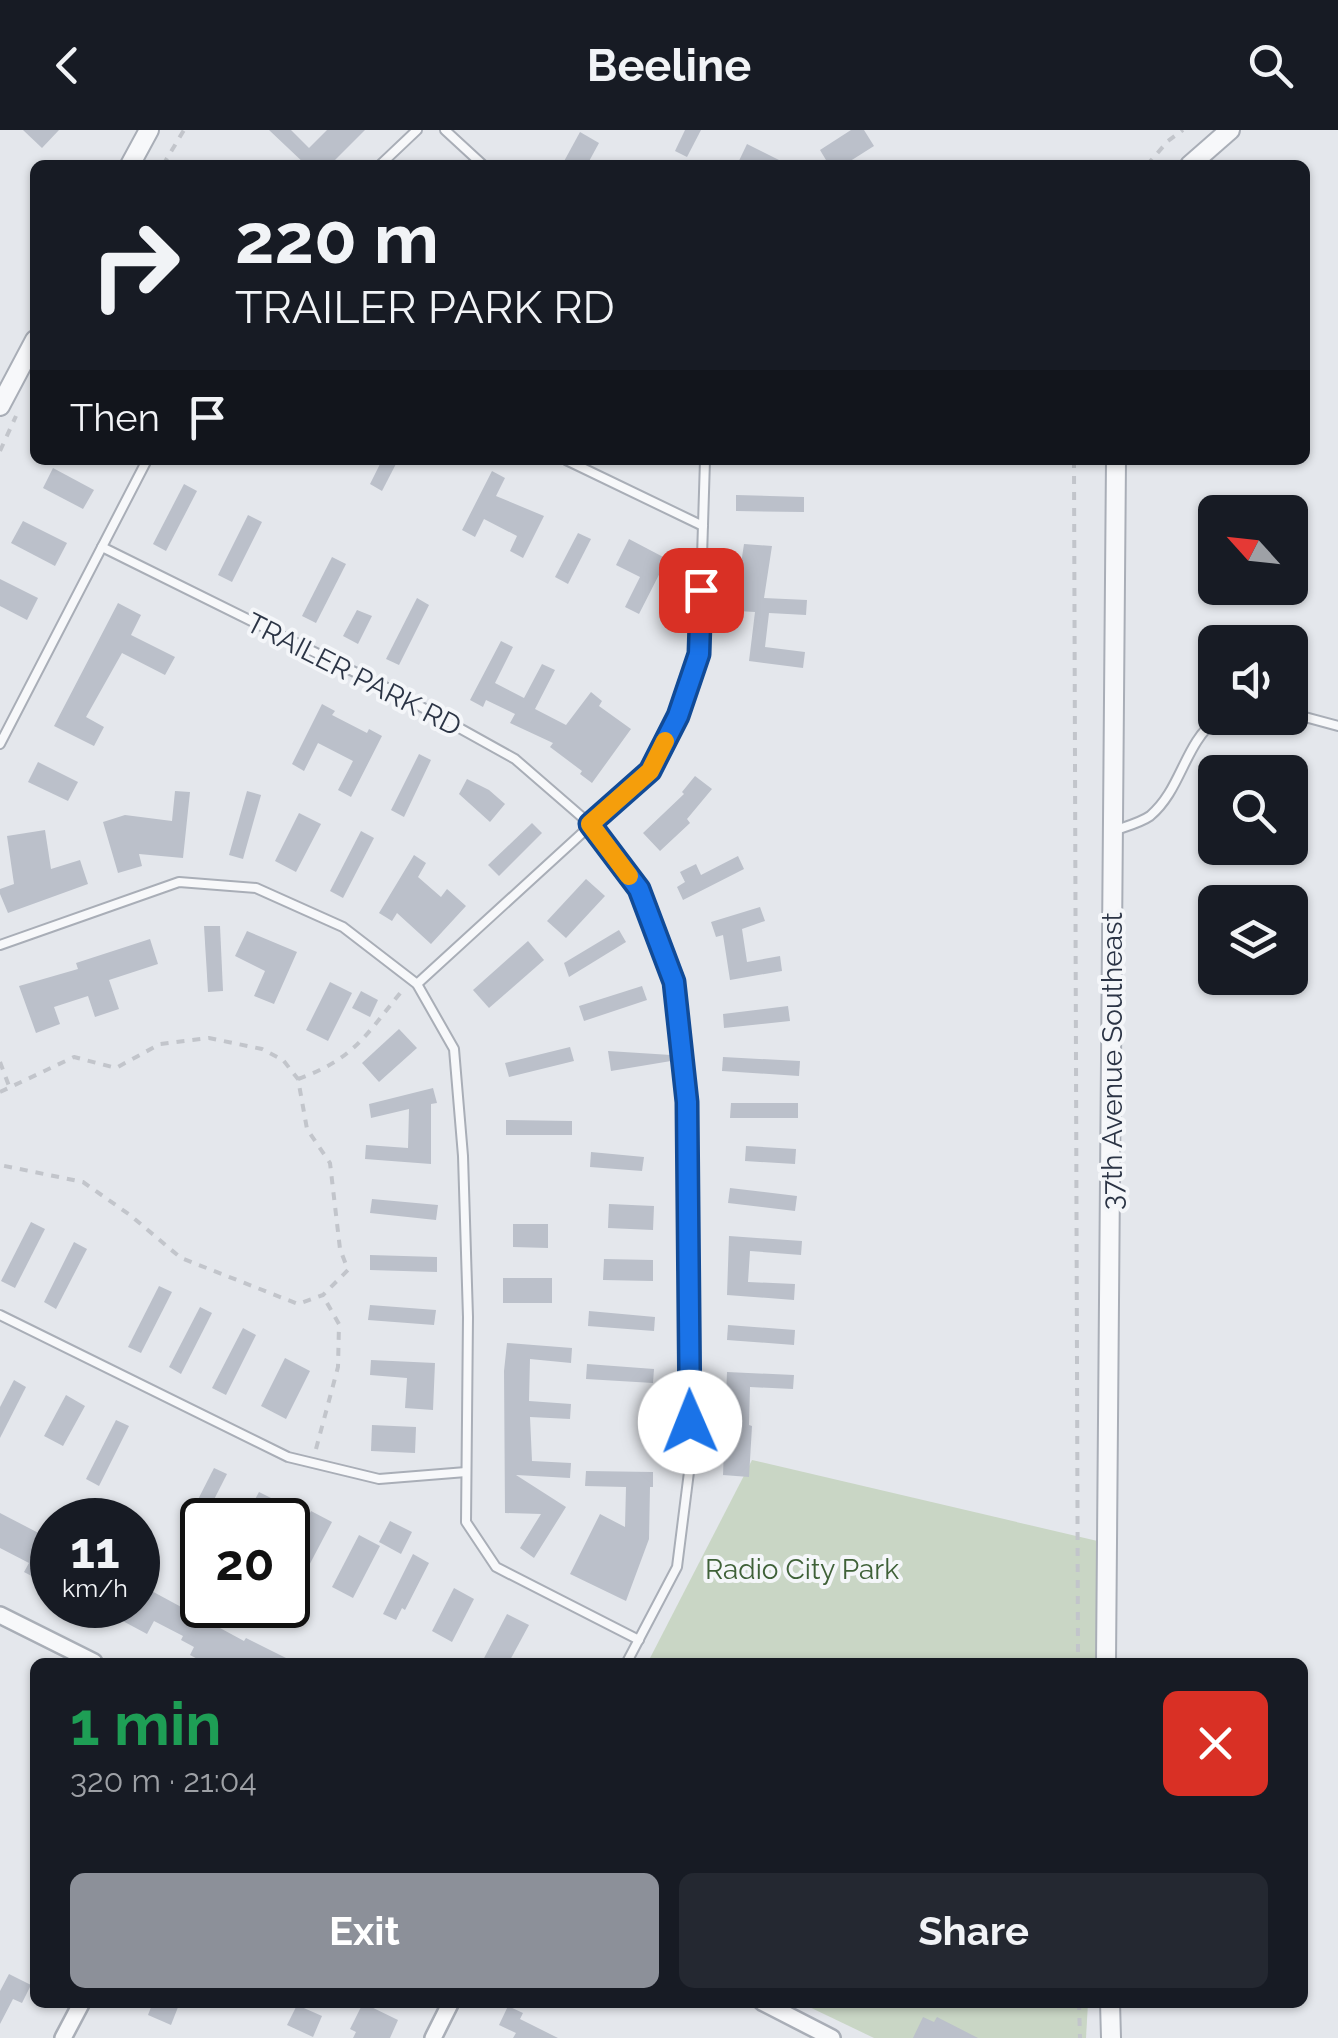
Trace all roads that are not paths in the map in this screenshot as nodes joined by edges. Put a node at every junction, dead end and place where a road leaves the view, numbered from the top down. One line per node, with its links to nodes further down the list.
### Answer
1 (149, 130): 5 (street)
2 (417, 130): 6 (lane)
3 (446, 130): 7 (lane)
4 (1230, 130): 8 (street)
5 (133, 160)
6 (385, 160)
7 (477, 160)
8 (1196, 160)
9 (30, 349): 10 (street)
10 (0, 406)
11 (144, 465): 16 (lane)
12 (576, 465): 15 (lane)
13 (705, 465): 15 (lane)
14 (1116, 465): 22 (street, 37th Avenue Southeast)
15 (703, 526): 21 (lane)
16 (102, 547): 20 (lane); 21 (lane, TRAILER PARK RD)
17 (1308, 718): 18 (lane)
18 (1338, 726)
19 (1200, 735): 22 (lane)
20 (0, 744)
21 (590, 824): 24 (lane); 28 (lane, TRAILER PARK RD)
22 (1113, 831): 31 (street, 37th Avenue Southeast)
23 (0, 946): 24 (lane)
24 (417, 984): 26 (lane)
25 (0, 1315): 26 (lane)
26 (466, 1472): 28 (lane)
27 (0, 1615): 29 (street)
28 (639, 1640): 30 (lane, TRAILER PARK RD)
29 (86, 1658)
30 (629, 1658)
31 (1106, 1658)
32 (79, 2008): 37 (street)
33 (448, 2008): 38 (street)
34 (770, 2008): 36 (street)
35 (1110, 2008): 40 (street)
36 (804, 2032): 39 (street)
37 (64, 2038)
38 (433, 2038)
39 (832, 2038)
40 (1112, 2038)

